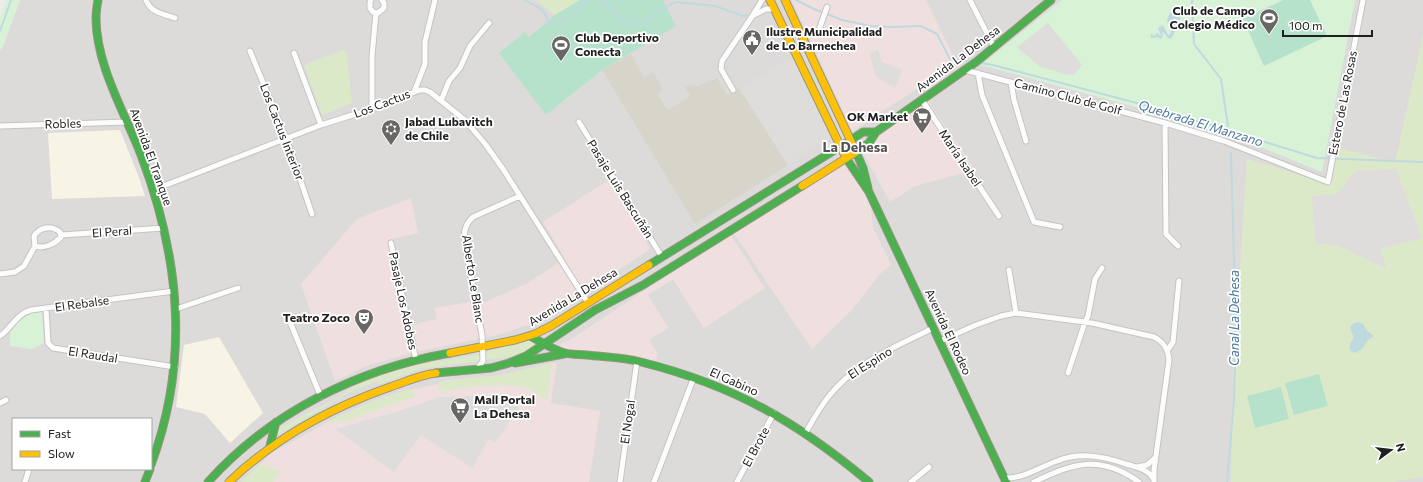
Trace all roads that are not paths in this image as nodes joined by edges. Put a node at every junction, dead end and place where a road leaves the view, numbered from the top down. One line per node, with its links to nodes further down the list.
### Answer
1 (98, 0): 32 (main road, Avenida El Tranque)
2 (146, 0): 16 (street)
3 (371, 0): 14 (street)
4 (382, 0): 14 (street)
5 (435, 0): 28 (street)
6 (762, 0): 15 (street)
7 (770, 0): 12 (main road, Avenida El Rodeo)
8 (785, 0): 25 (main road, Avenida El Rodeo)
9 (970, 0): 19 (street)
10 (1363, 0): 44 (street, Estero de Las Rosas)
11 (1048, 1): 19 (main road, Avenida La Dehesa)
12 (773, 9): 15 (street); 26 (main road, Avenida El Rodeo)
13 (826, 11): 18 (street)
14 (376, 13): 31 (street)
15 (754, 15): 27 (street)
16 (176, 18)
17 (489, 23): 29 (street)
18 (820, 27)
19 (994, 47): 22 (main road, Avenida La Dehesa)
20 (250, 51): 38 (street, Los Cactus Interior)
21 (294, 53): 35 (street)
22 (965, 70): 23 (street, Camino Club de Golf); 30 (main road, Avenida La Dehesa)
23 (978, 73): 24 (street, Camino Club de Golf); 50 (street)
24 (1011, 82): 34 (street, Camino Club de Golf); 40 (street)
25 (825, 86): 26 (main road); 39 (main road, Avenida El Rodeo)
26 (812, 88): 41 (main road, Avenida El Rodeo)
27 (733, 90)
28 (414, 92): 29 (street, Los Cactus); 31 (street, Los Cactus)
29 (441, 100): 47 (street, Los Cactus)
30 (922, 100): 37 (main road, Avenida La Dehesa); 49 (street, María Isabel)
31 (372, 109): 35 (street, Los Cactus)
32 (127, 122): 36 (street, Robles); 45 (main road, Avenida El Tranque)
33 (579, 122): 56 (street, Pasaje Luis Bascuñán)
34 (1165, 123): 44 (street, Camino Club de Golf); 55 (street)
35 (321, 125): 38 (street, Los Cactus)
36 (0, 126)
37 (876, 132): 39 (main road, Avenida La Dehesa); 42 (main road, Avenida La Dehesa)
38 (286, 138): 45 (street, Los Cactus); 48 (street, Los Cactus Interior)
39 (851, 140): 41 (main road, Avenida La Dehesa); 42 (main road, Avenida El Rodeo)
40 (1026, 141)
41 (840, 146): 43 (main road, Avenida El Rodeo); 56 (main road, Avenida La Dehesa)
42 (856, 152): 43 (main road, Avenida La Dehesa); 46 (main road, Avenida El Rodeo)
43 (846, 158): 46 (main road, Avenida El Rodeo); 73 (main road, Avenida La Dehesa)
44 (1328, 182)
45 (153, 190): 51 (main road, Avenida El Tranque)
46 (869, 192): 69 (main road, Avenida El Rodeo)
47 (520, 196): 63 (street, Los Cactus); 74 (street, Alberto Le Blanc)
48 (312, 214)
49 (999, 216)
50 (1060, 227)
51 (164, 228): 52 (street, El Peral); 62 (main road, Avenida El Tranque)
52 (61, 235): 54 (street); 54 (street, El Peral)
53 (391, 243): 77 (street, Pasaje Los Adobes)
54 (35, 246): 59 (street, El Peral)
55 (1178, 246)
56 (662, 257): 63 (main road, Avenida La Dehesa)
57 (1102, 268): 68 (street)
58 (1009, 270): 66 (street)
59 (0, 274)
60 (1179, 281): 75 (street)
61 (238, 288): 65 (street)
62 (174, 292): 64 (street, El Rebalse); 65 (main road, Avenida El Tranque)
63 (588, 303): 71 (main road, Avenida La Dehesa)
64 (46, 309): 70 (street, El Rebalse); 80 (street, El Raudal)
65 (176, 309): 80 (main road, Avenida El Tranque)
66 (1016, 313): 68 (street); 72 (street)
67 (290, 322): 84 (street)
68 (1084, 322): 75 (street); 82 (street)
69 (933, 328): 72 (main road, Avenida El Rodeo); 89 (street, El Espino)
70 (0, 336)
71 (530, 336): 73 (main road, El Gabino); 74 (main road, Avenida La Dehesa)
72 (940, 342): 98 (main road, Avenida El Rodeo)
73 (546, 344): 76 (main road, El Gabino); 79 (main road, Avenida La Dehesa)
74 (483, 348): 77 (main road, Avenida La Dehesa); 81 (street, Alberto Le Blanc)
75 (1167, 351): 92 (street)
76 (569, 354): 78 (main road, El Gabino); 79 (main road, El Gabino)
77 (416, 360): 84 (main road, Avenida La Dehesa)
78 (637, 361): 83 (main road, El Gabino); 104 (street, El Nogal)
79 (497, 367): 81 (main road, Avenida La Dehesa)
80 (175, 368): 91 (main road, Avenida El Tranque)
81 (477, 369): 90 (main road, Avenida La Dehesa)
82 (1068, 373)
83 (694, 377): 87 (main road, El Gabino); 105 (street)
84 (321, 397): 88 (main road, Avenida La Dehesa)
85 (6, 400): 86 (street)
86 (0, 403)
87 (774, 413): 89 (main road, El Gabino); 106 (street, El Brote)
88 (276, 422): 90 (main road); 102 (main road, Avenida La Dehesa)
89 (806, 432): 107 (main road, El Gabino)
90 (270, 446): 103 (main road, Avenida La Dehesa)
91 (153, 453)
92 (1155, 458): 94 (street); 99 (street)
93 (929, 467): 108 (street)
94 (1135, 467): 97 (street); 99 (street)
95 (29, 470): 100 (street)
96 (150, 470): 101 (main road)
97 (1016, 478): 98 (street); 109 (street)
98 (1005, 480)
99 (1154, 481)
100 (24, 482)
101 (145, 482)
102 (208, 482)
103 (229, 482)
104 (620, 482)
105 (654, 482)
106 (737, 482)
107 (869, 482)
108 (911, 482)
109 (1021, 482)
110 (1034, 482): 111 (street)
111 (1138, 482)

